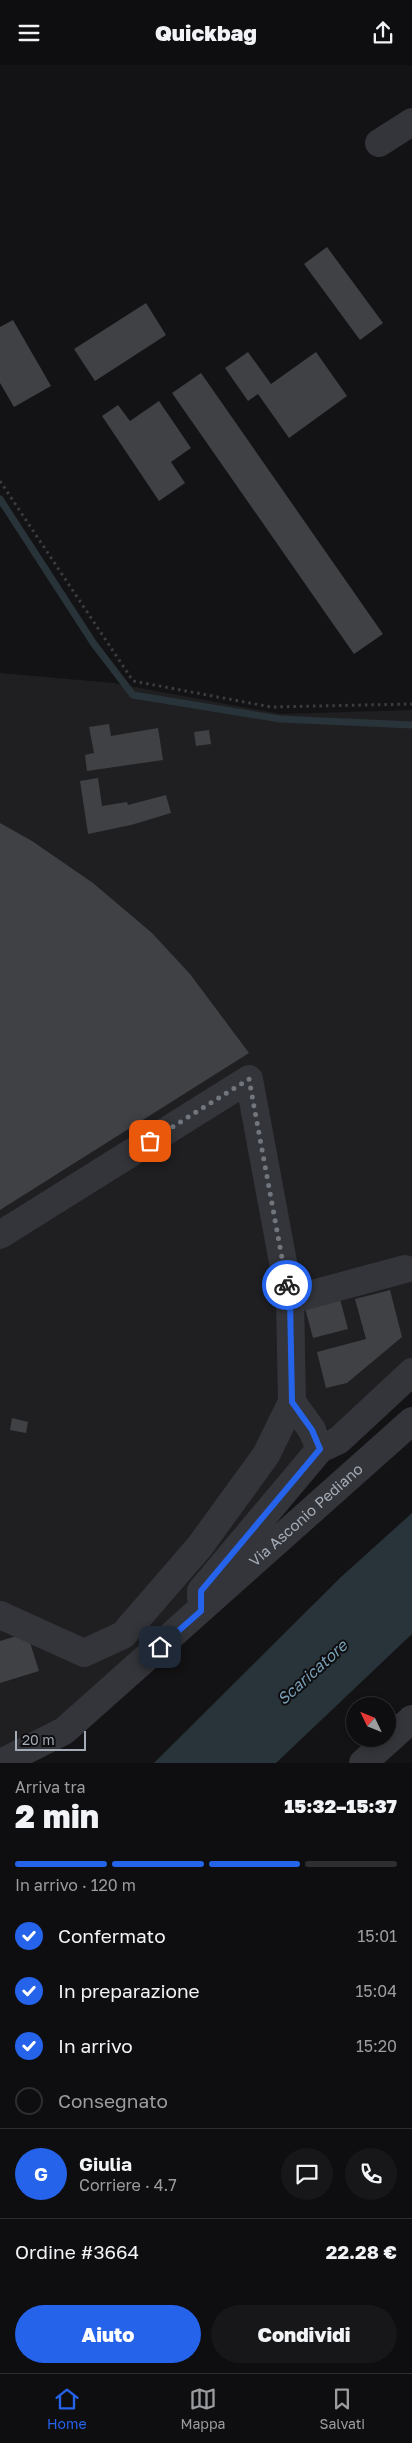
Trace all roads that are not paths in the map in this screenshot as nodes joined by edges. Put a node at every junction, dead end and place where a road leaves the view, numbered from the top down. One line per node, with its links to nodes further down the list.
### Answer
1 (412, 122): 2 (street)
2 (379, 143)
3 (0, 1235): 5 (street)
4 (405, 1269): 5 (street)
5 (290, 1300): 7 (street)
6 (412, 1372): 9 (street, Via Asconio Pediano)
7 (292, 1402): 9 (street); 11 (street)
8 (412, 1421): 10 (street, Via Asconio Pediano)
9 (329, 1444): 10 (street, Via Asconio Pediano)
10 (201, 1611): 15 (street, Via Asconio Pediano)
11 (0, 1615)
12 (412, 1719): 14 (street)
13 (412, 1737): 14 (street)
14 (365, 1760)
15 (0, 1763)

